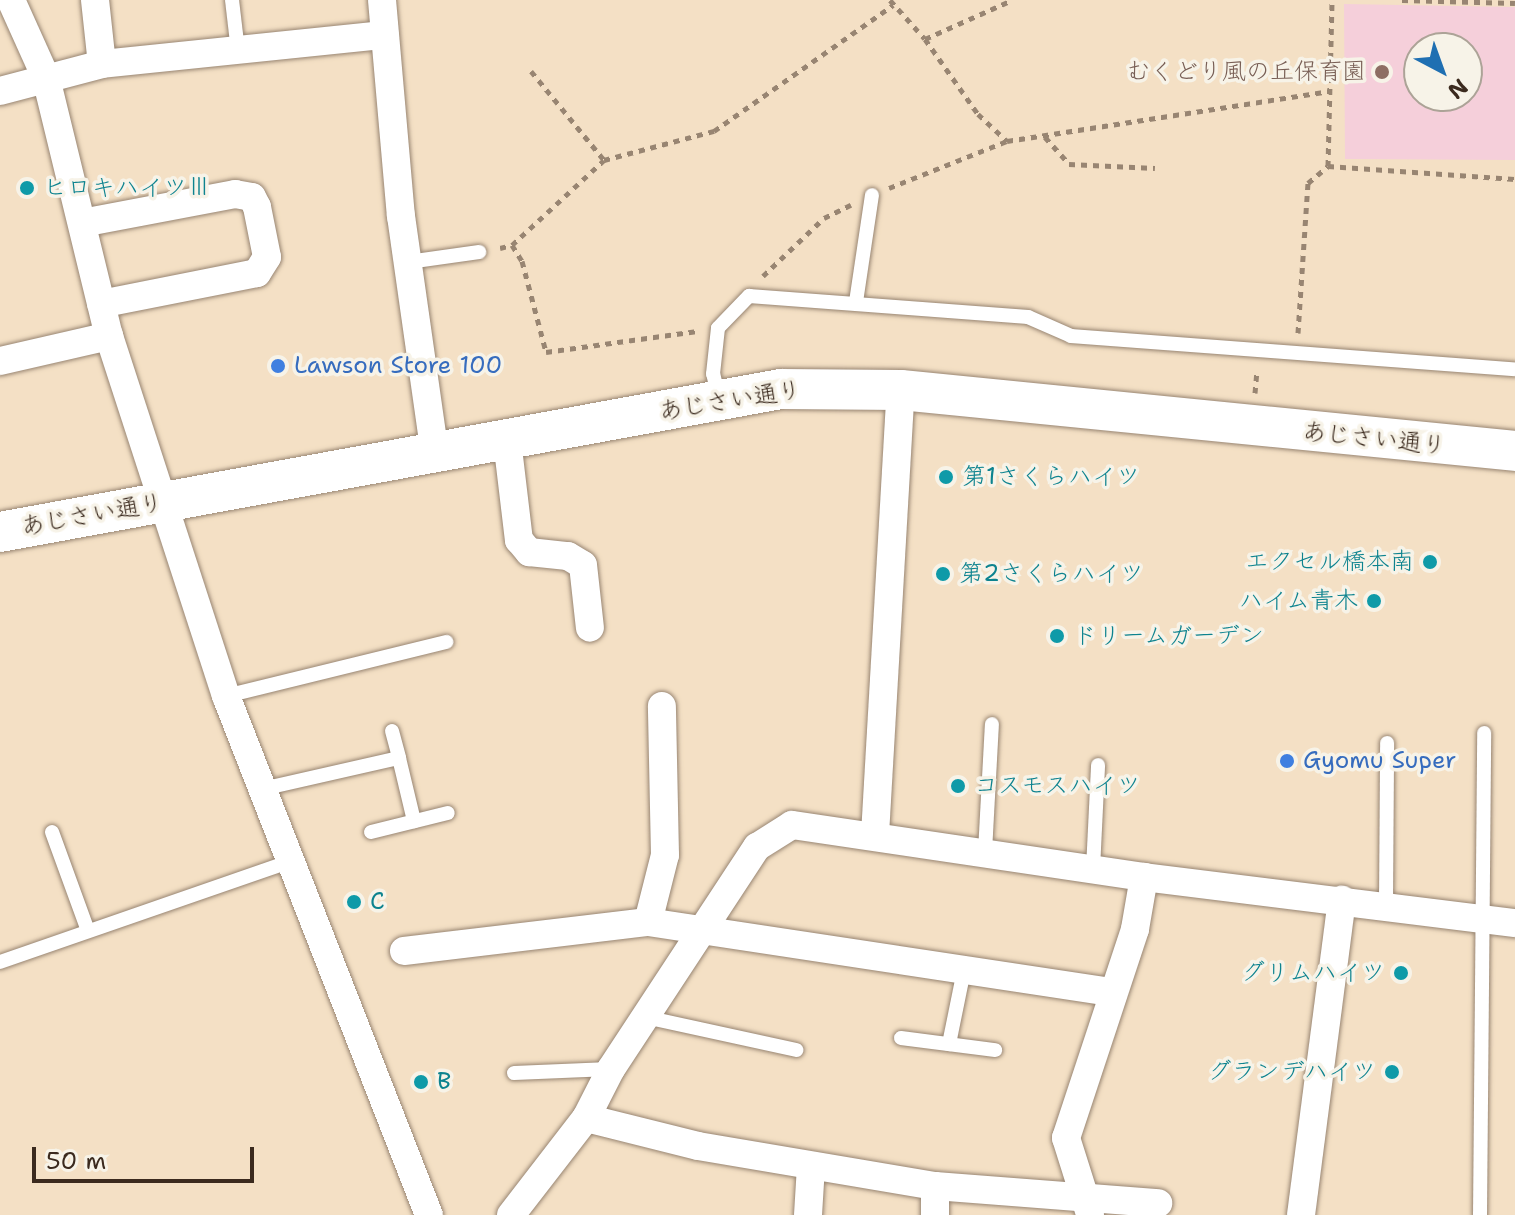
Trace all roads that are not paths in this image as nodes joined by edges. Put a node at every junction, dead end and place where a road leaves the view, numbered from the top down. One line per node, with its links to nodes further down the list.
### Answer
1 (11, 0): 8 (street)
2 (95, 0): 7 (street)
3 (232, 0): 6 (lane)
4 (382, 0): 5 (street)
5 (385, 35): 6 (street); 13 (street)
6 (238, 51): 7 (street)
7 (102, 64): 8 (street)
8 (46, 78): 9 (street); 11 (street)
9 (0, 91)
10 (872, 195): 14 (lane)
11 (82, 223): 15 (street); 15 (street)
12 (479, 252): 13 (lane)
13 (408, 262): 23 (street)
14 (856, 302): 18 (lane); 20 (lane)
15 (101, 304): 16 (street)
16 (109, 336): 17 (street); 24 (street)
17 (0, 361)
18 (1515, 369)
19 (901, 390): 20 (street, あじさい通り); 22 (street, あじさい通り); 41 (street)
20 (719, 400): 21 (street, あじさい通り)
21 (507, 440): 23 (street, あじさい通り); 26 (street)
22 (1515, 451)
23 (435, 454): 24 (street, あじさい通り)
24 (160, 502): 25 (street, あじさい通り); 28 (street)
25 (0, 532)
26 (590, 628)
27 (446, 642): 28 (lane)
28 (226, 696): 36 (street)
29 (662, 706): 49 (street)
30 (992, 724): 42 (lane)
31 (392, 731): 34 (lane)
32 (1484, 733): 48 (lane)
33 (1387, 743): 47 (lane)
34 (399, 758): 36 (lane); 38 (lane)
35 (1098, 765): 44 (lane)
36 (262, 789): 43 (street)
37 (448, 813): 38 (lane)
38 (414, 821): 40 (lane)
39 (52, 832): 52 (lane)
40 (371, 832)
41 (875, 835): 42 (street); 51 (street)
42 (985, 852): 44 (street)
43 (291, 861): 52 (lane); 69 (street)
44 (1093, 869): 45 (street)
45 (1144, 877): 46 (street); 56 (street)
46 (1342, 900): 47 (street); 73 (street)
47 (1386, 904): 48 (street)
48 (1484, 921): 50 (street); 74 (lane)
49 (648, 922): 51 (street); 53 (street)
50 (1515, 923)
51 (703, 930): 55 (street); 57 (street)
52 (88, 931): 54 (lane)
53 (404, 951)
54 (0, 962)
55 (964, 970): 56 (street); 59 (lane)
56 (1110, 992): 68 (street)
57 (645, 1017): 60 (lane); 62 (street)
58 (901, 1038): 59 (lane)
59 (949, 1044): 61 (lane)
60 (796, 1050)
61 (995, 1050)
62 (611, 1069): 63 (lane); 64 (street)
63 (514, 1073)
64 (586, 1118): 65 (street); 70 (street)
65 (811, 1166): 66 (street); 71 (street)
66 (935, 1186): 68 (street); 72 (street)
67 (1158, 1203): 68 (street)
68 (1087, 1207)
69 (429, 1215)
70 (511, 1215)
71 (808, 1215)
72 (935, 1215)
73 (1301, 1215)
74 (1480, 1215)

